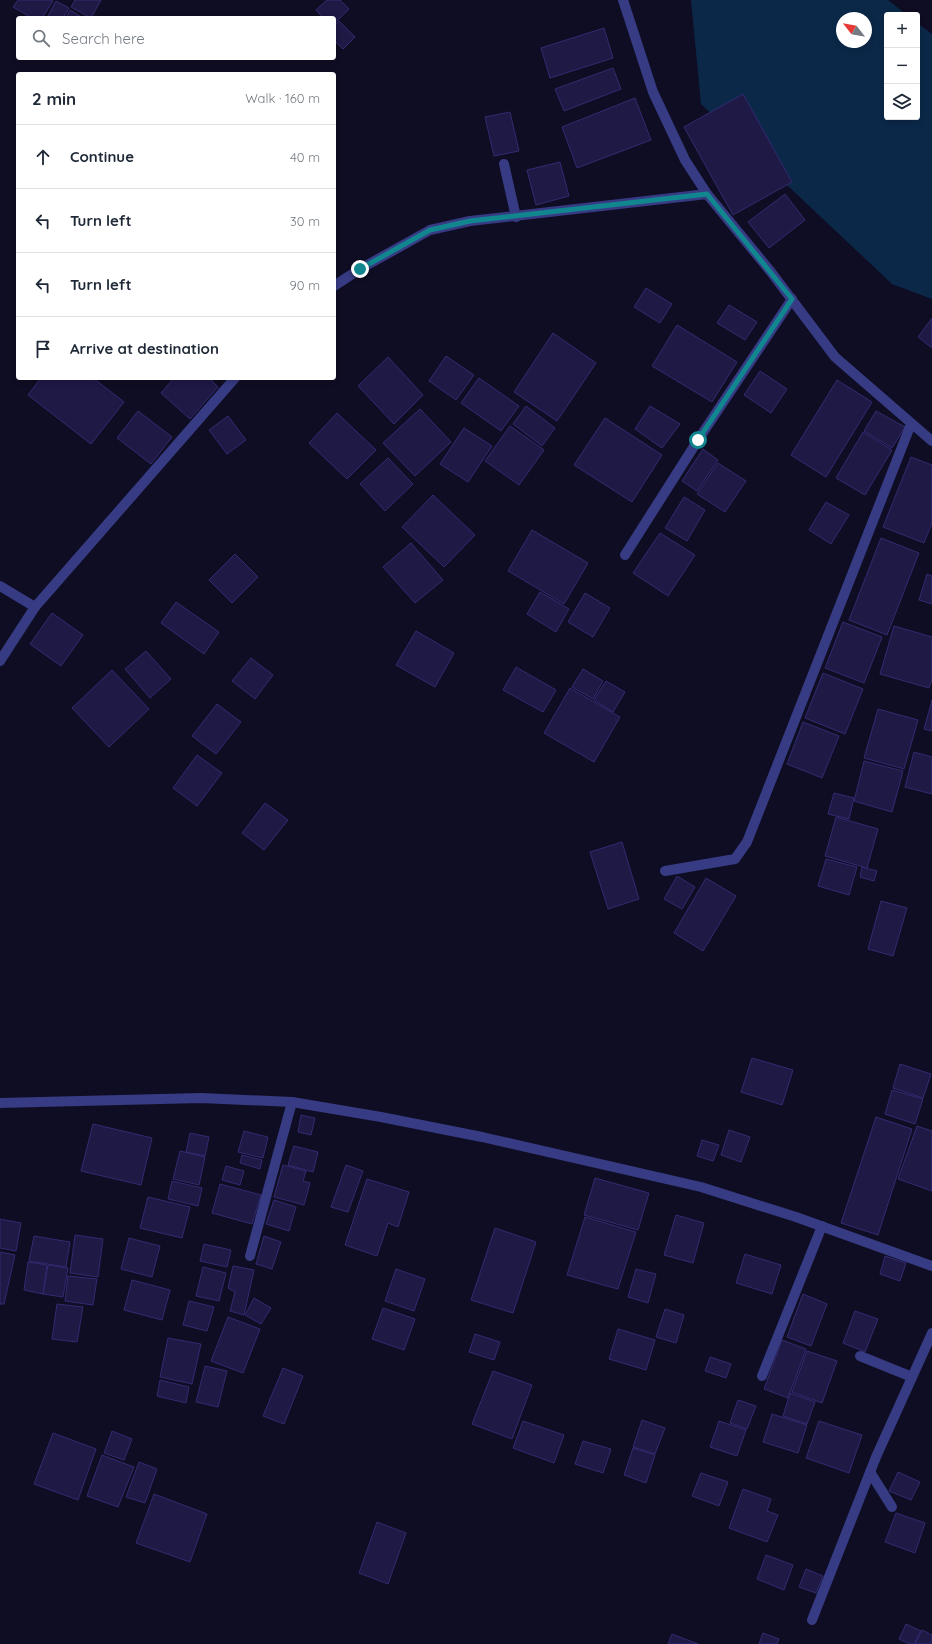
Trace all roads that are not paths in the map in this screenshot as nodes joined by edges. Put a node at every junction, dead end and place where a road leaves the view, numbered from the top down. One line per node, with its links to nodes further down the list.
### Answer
1 (623, 0): 3 (street)
2 (504, 164): 4 (street)
3 (707, 194): 4 (street); 6 (street)
4 (516, 217): 5 (street)
5 (336, 285)
6 (792, 299): 8 (street); 10 (street)
7 (233, 380): 12 (street)
8 (910, 424): 9 (street); 14 (street)
9 (932, 441)
10 (625, 555)
11 (0, 586): 12 (street)
12 (35, 607): 13 (street)
13 (0, 661)
14 (665, 871)
15 (292, 1102): 16 (street); 17 (street); 18 (street)
16 (0, 1103)
17 (822, 1226): 19 (street); 22 (street)
18 (250, 1256)
19 (932, 1266)
20 (932, 1333): 23 (street)
21 (860, 1356): 23 (street)
22 (762, 1376)
23 (912, 1377): 24 (street)
24 (870, 1472): 25 (street); 26 (street)
25 (892, 1507)
26 (812, 1620)

